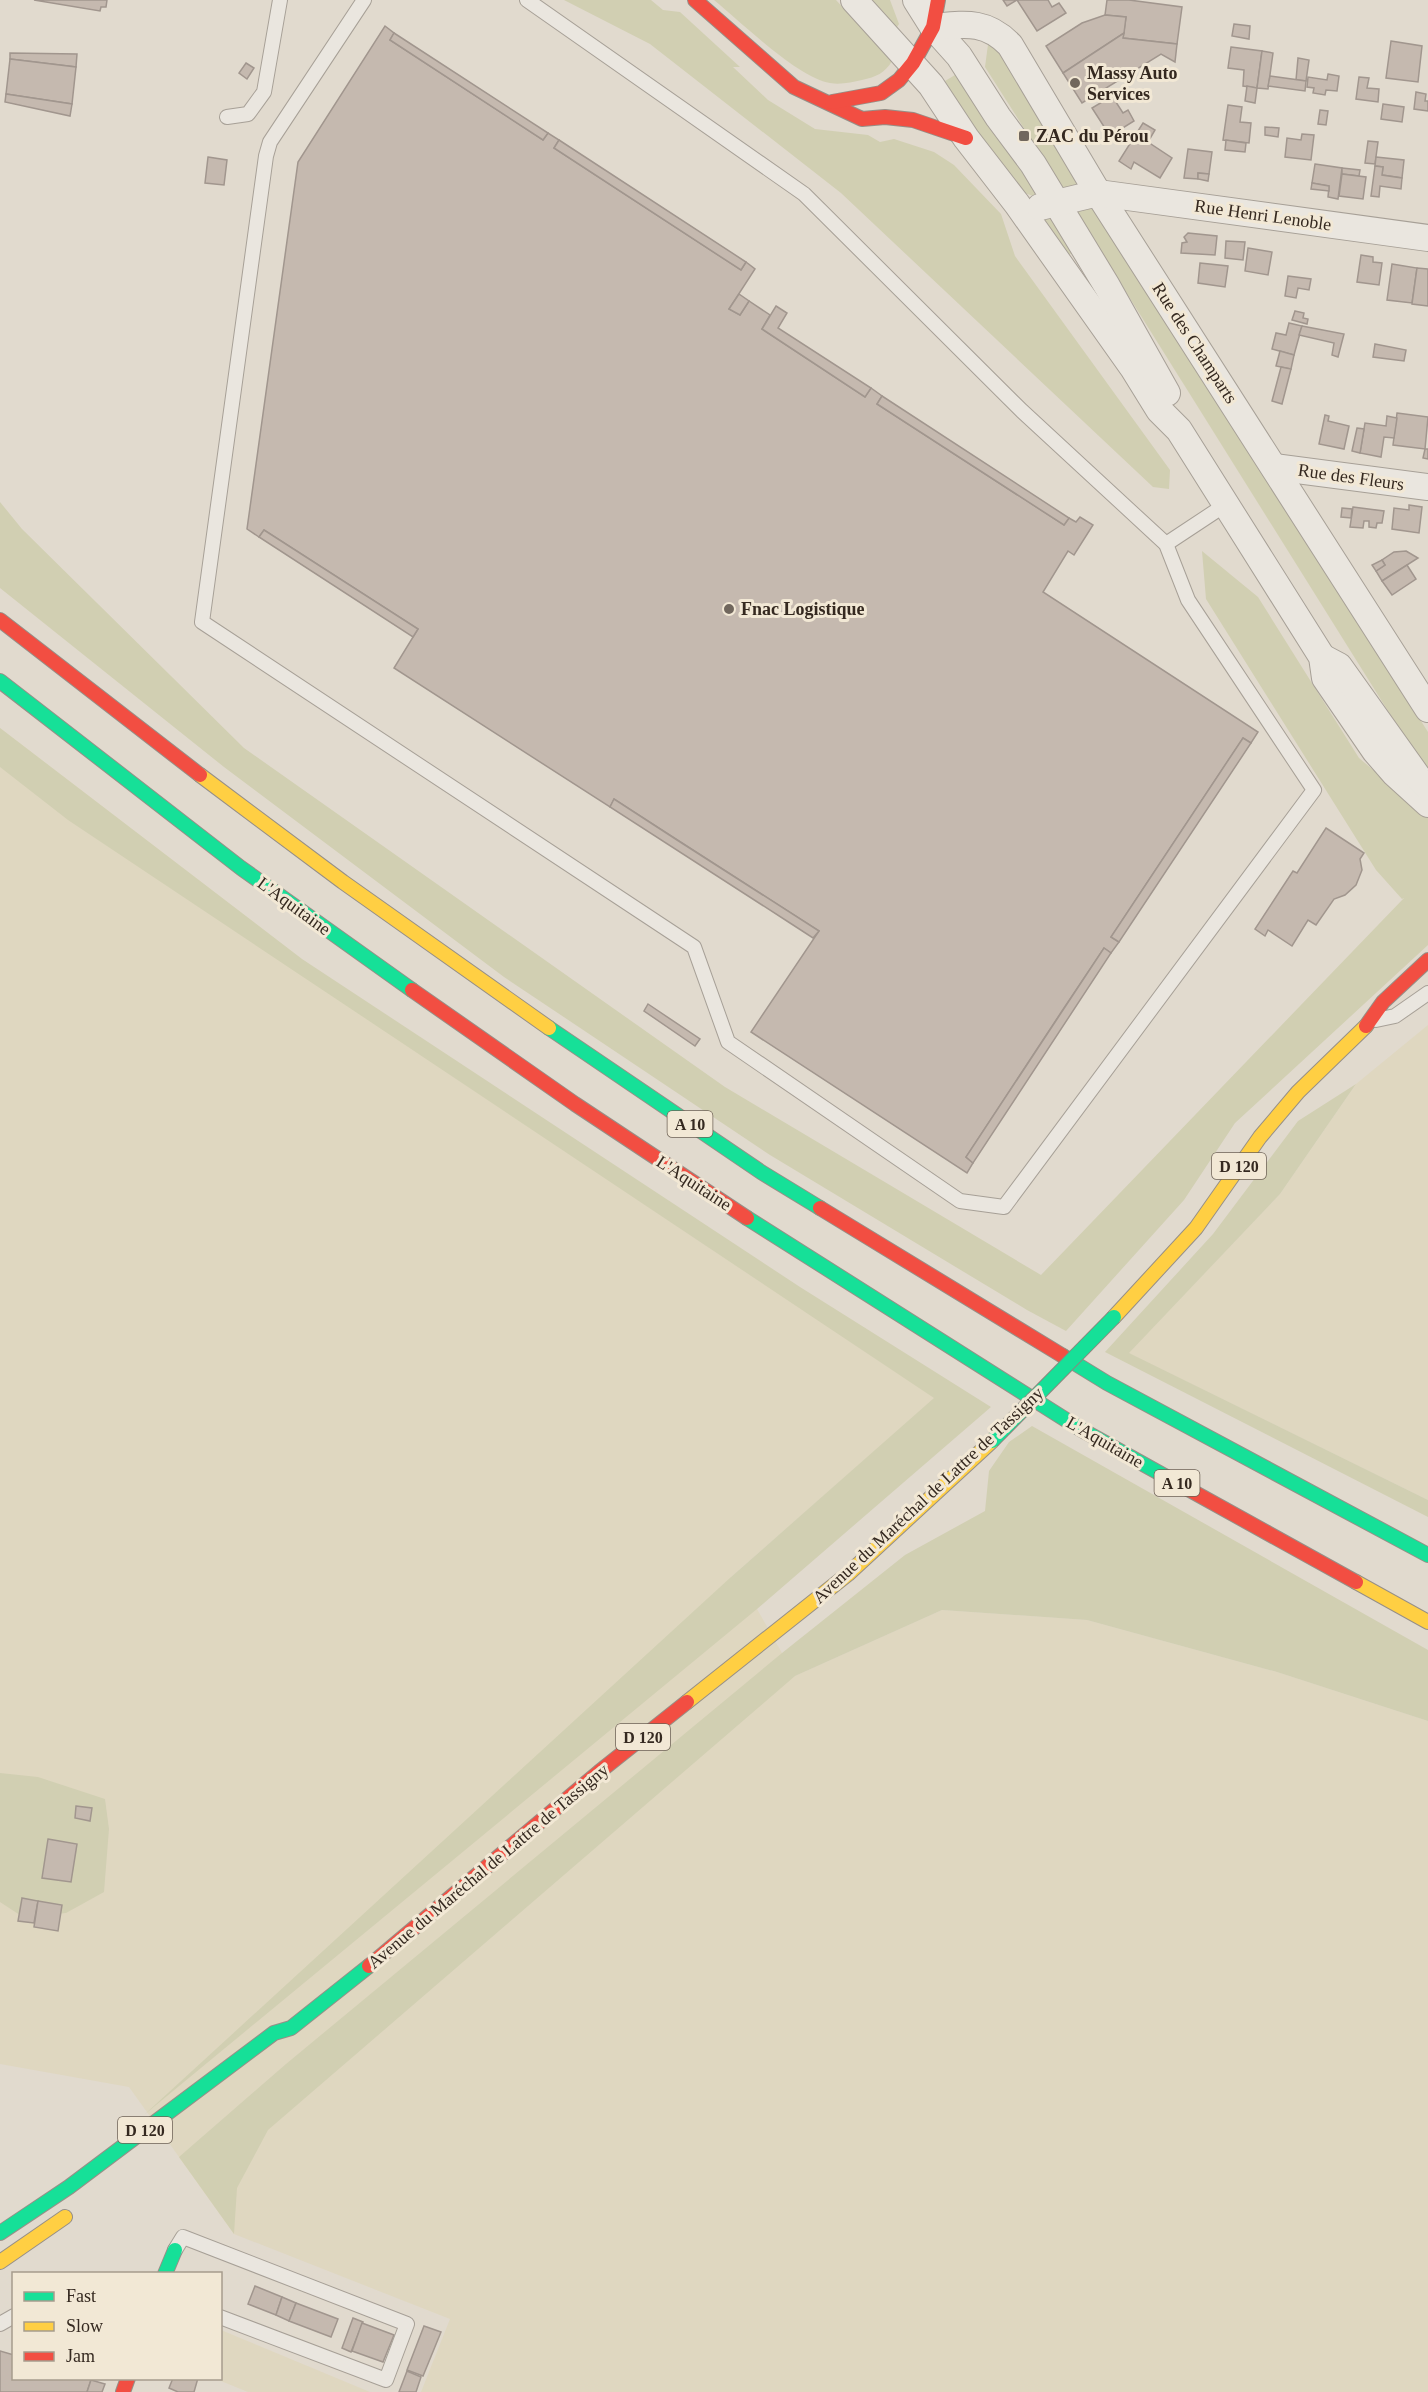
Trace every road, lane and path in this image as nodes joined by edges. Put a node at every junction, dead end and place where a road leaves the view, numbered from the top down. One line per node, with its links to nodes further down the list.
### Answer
1 (280, 0): 11 (lane)
2 (364, 0): 21 (lane)
3 (527, 0): 21 (lane)
4 (694, 0): 10 (main road)
5 (854, 0): 9 (street)
6 (916, 0): 8 (street)
7 (938, 0): 8 (main road)
8 (933, 27): 9 (main road); 13 (street, Rue des Champarts); 15 (street)
9 (913, 63): 10 (main road); 12 (street)
10 (825, 103): 12 (main road)
11 (227, 117)
12 (966, 138): 14 (street)
13 (1098, 193): 15 (street); 16 (street, Rue Henri Lenoble); 18 (street, Rue des Champarts)
14 (1017, 204): 15 (street); 17 (street)
15 (1056, 204): 17 (street)
16 (1428, 238)
17 (1179, 430): 20 (street)
18 (1274, 467): 19 (street, Rue des Fleurs); 25 (street, Rue des Champarts)
19 (1428, 487)
20 (1225, 505): 21 (lane); 23 (street)
21 (1166, 544)
22 (0, 620): 32 (main road, A 10)
23 (1322, 657): 26 (street); 27 (street)
24 (0, 681): 33 (main road, L'Aquitaine / A 10)
25 (1428, 708)
26 (1428, 787)
27 (1428, 804)
28 (1428, 960): 31 (main road, Avenue du Maréchal de Lattre de Tassigny)
29 (1428, 978): 31 (main road, Avenue du Maréchal de Lattre de Tassigny / D 120)
30 (1428, 993): 31 (lane)
31 (1371, 1021): 34 (main road, Avenue du Maréchal de Lattre de Tassigny / D 120, bridge)
32 (1428, 1555)
33 (1428, 1622)
34 (291, 2028): 35 (main road, Avenue du Maréchal de Lattre de Tassigny / D 120); 37 (main road, Avenue du Maréchal de Lattre de Tassigny / D 120)
35 (281, 2047)
36 (78, 2207): 39 (main road)
37 (0, 2233)
38 (175, 2250): 40 (main road); 41 (lane)
39 (0, 2262)
40 (166, 2272)
41 (222, 2319)

